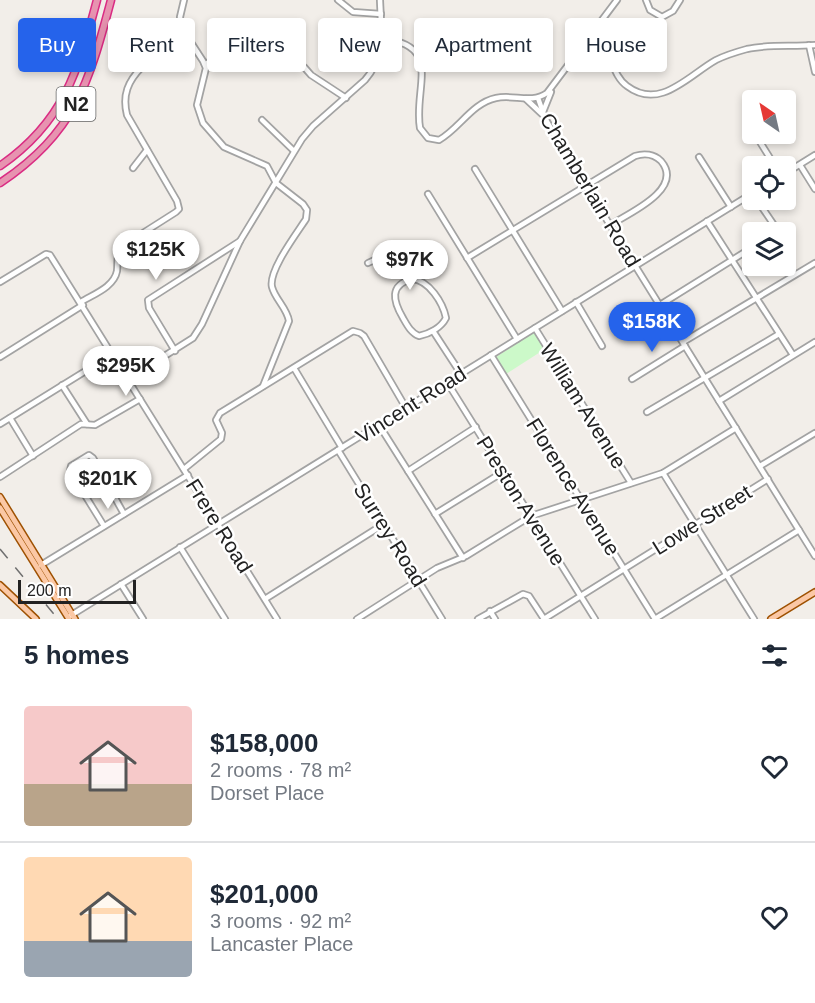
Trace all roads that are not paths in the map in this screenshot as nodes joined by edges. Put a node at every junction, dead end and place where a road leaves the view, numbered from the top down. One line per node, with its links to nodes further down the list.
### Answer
1 (97, 0): 32 (highway, N2)
2 (111, 0): 36 (highway, N2)
3 (184, 0): 14 (street)
4 (338, 0): 9 (street)
5 (380, 0): 9 (street)
6 (617, 0): 11 (street)
7 (646, 0): 8 (street)
8 (680, 0)
9 (381, 14): 10 (street)
10 (381, 18)
11 (604, 18)
12 (402, 42): 24 (street)
13 (812, 45): 19 (street); 20 (street)
14 (205, 64): 37 (street)
15 (306, 69): 22 (street)
16 (565, 71): 21 (street)
17 (138, 72): 27 (street)
18 (372, 72): 22 (street)
19 (618, 72)
20 (815, 72)
21 (553, 87): 23 (street); 25 (street)
22 (346, 98): 28 (street)
23 (538, 98): 24 (street); 25 (street, Chamberlain Road)
24 (525, 99): 25 (street)
25 (543, 114): 38 (street, Chamberlain Road)
26 (262, 120): 28 (street)
27 (147, 150): 34 (street); 59 (street)
28 (294, 151): 37 (street)
29 (815, 155): 31 (street)
30 (699, 157): 42 (street)
31 (800, 165): 33 (street); 39 (street)
32 (0, 166)
33 (796, 167)
34 (133, 168)
35 (475, 169): 45 (street)
36 (0, 183)
37 (276, 183): 46 (street); 74 (street)
38 (585, 185): 44 (street, Chamberlain Road); 44 (street); 45 (street)
39 (815, 189)
40 (428, 194): 49 (street)
41 (742, 200): 42 (street, Vincent Road)
42 (731, 207): 43 (street, Vincent Road)
43 (707, 221): 50 (street); 54 (street, Vincent Road)
44 (610, 225): 54 (street, Chamberlain Road)
45 (512, 230): 49 (street); 61 (street)
46 (240, 242): 47 (street); 51 (street)
47 (222, 253): 51 (street); 69 (street)
48 (742, 254): 50 (street)
49 (467, 258): 65 (street)
50 (733, 260): 57 (street); 60 (street)
51 (231, 262): 69 (street)
52 (368, 263): 55 (street)
53 (815, 263): 57 (street)
54 (635, 266): 58 (street, Vincent Road); 60 (street, Chamberlain Road)
55 (407, 280): 63 (street); 63 (street)
56 (0, 282): 59 (street, Frere Road)
57 (757, 298): 64 (street); 67 (street)
58 (576, 302): 61 (street, Vincent Road); 68 (street)
59 (82, 304): 70 (street); 71 (street, Frere Road)
60 (660, 305): 67 (street, Chamberlain Road)
61 (562, 311): 62 (street, Vincent Road)
62 (535, 328): 65 (street, Vincent Road); 105 (street, William Avenue)
63 (433, 331): 76 (street)
64 (779, 334): 73 (street); 78 (street)
65 (517, 339): 72 (street, Vincent Road)
66 (815, 342): 73 (street)
67 (684, 344): 78 (street, Chamberlain Road); 80 (street)
68 (602, 346)
69 (175, 351): 79 (street)
70 (1, 354)
71 (113, 354): 79 (street, Frere Road); 82 (street)
72 (491, 355): 76 (street, Vincent Road); 107 (street, Florence Avenue)
73 (793, 355): 85 (street)
74 (271, 367): 77 (street); 83 (street)
75 (294, 368): 77 (street); 86 (street); 95 (street, Surrey Road)
76 (461, 374): 81 (street, Vincent Road)
77 (278, 377): 83 (street)
78 (704, 378): 85 (street, Chamberlain Road); 87 (street)
79 (128, 379): 84 (street, Frere Road)
80 (632, 379)
81 (447, 382): 86 (street, Vincent Road); 92 (street, Preston Avenue)
82 (62, 385): 88 (street); 90 (street)
83 (263, 386): 98 (street)
84 (140, 399): 90 (street); 98 (street, Frere Road)
85 (719, 401): 93 (street, Chamberlain Road)
86 (406, 408): 91 (street, Vincent Road)
87 (647, 412)
88 (10, 418): 89 (street); 96 (street)
89 (0, 424)
90 (87, 424): 96 (street)
91 (379, 425): 95 (street, Vincent Road); 99 (street)
92 (476, 427): 99 (street); 100 (street, Preston Avenue)
93 (736, 428): 97 (street, Chamberlain Road); 101 (street)
94 (815, 433): 97 (street)
95 (340, 449): 112 (street, Vincent Road); 113 (street, Surrey Road)
96 (33, 456): 103 (street)
97 (760, 466): 104 (street, Chamberlain Road)
98 (184, 469): 102 (street, Frere Road)
99 (408, 471): 110 (street)
100 (503, 472): 110 (street); 111 (street, Preston Avenue)
101 (663, 473): 105 (street); 114 (street)
102 (188, 475): 109 (street); 112 (street, Frere Road)
103 (0, 477)
104 (768, 479): 114 (street, Lowe Street); 116 (street, Chamberlain Road)
105 (632, 483): 107 (street)
106 (0, 497): 120 (main road)
107 (581, 499): 111 (street); 121 (street, Florence Avenue)
108 (0, 508): 130 (main road)
109 (124, 514): 115 (street); 115 (street)
110 (435, 514): 119 (street)
111 (531, 516): 119 (street); 127 (street, Preston Avenue)
112 (218, 524): 117 (street, Vincent Road); 128 (street, Frere Road)
113 (384, 524): 123 (street, Surrey Road); 128 (street)
114 (695, 524): 121 (street, Lowe Street); 122 (street)
115 (104, 526): 120 (street)
116 (799, 530): 118 (street, Chamberlain Road); 122 (street)
117 (180, 547): 124 (street, Vincent Road); 133 (street)
118 (815, 556)
119 (463, 558): 123 (street)
120 (41, 565): 130 (main road)
121 (624, 569): 127 (street, Lowe Street); 141 (street, Florence Avenue)
122 (727, 575): 141 (street); 142 (street)
123 (418, 580): 135 (street); 136 (street, Surrey Road)
124 (121, 584): 130 (street, Vincent Road); 132 (street)
125 (0, 585): 131 (main road)
126 (815, 592): 143 (main road)
127 (580, 596): 139 (street, Lowe Street); 140 (street, Preston Avenue)
128 (264, 599): 134 (street, Frere Road)
129 (490, 611): 137 (street); 138 (street); 139 (street)
130 (71, 617)
131 (36, 619)
132 (142, 619)
133 (225, 619)
134 (277, 619)
135 (357, 619)
136 (442, 619)
137 (478, 619)
138 (495, 619)
139 (544, 619)
140 (595, 619)
141 (655, 619)
142 (754, 619)
143 (771, 619)

